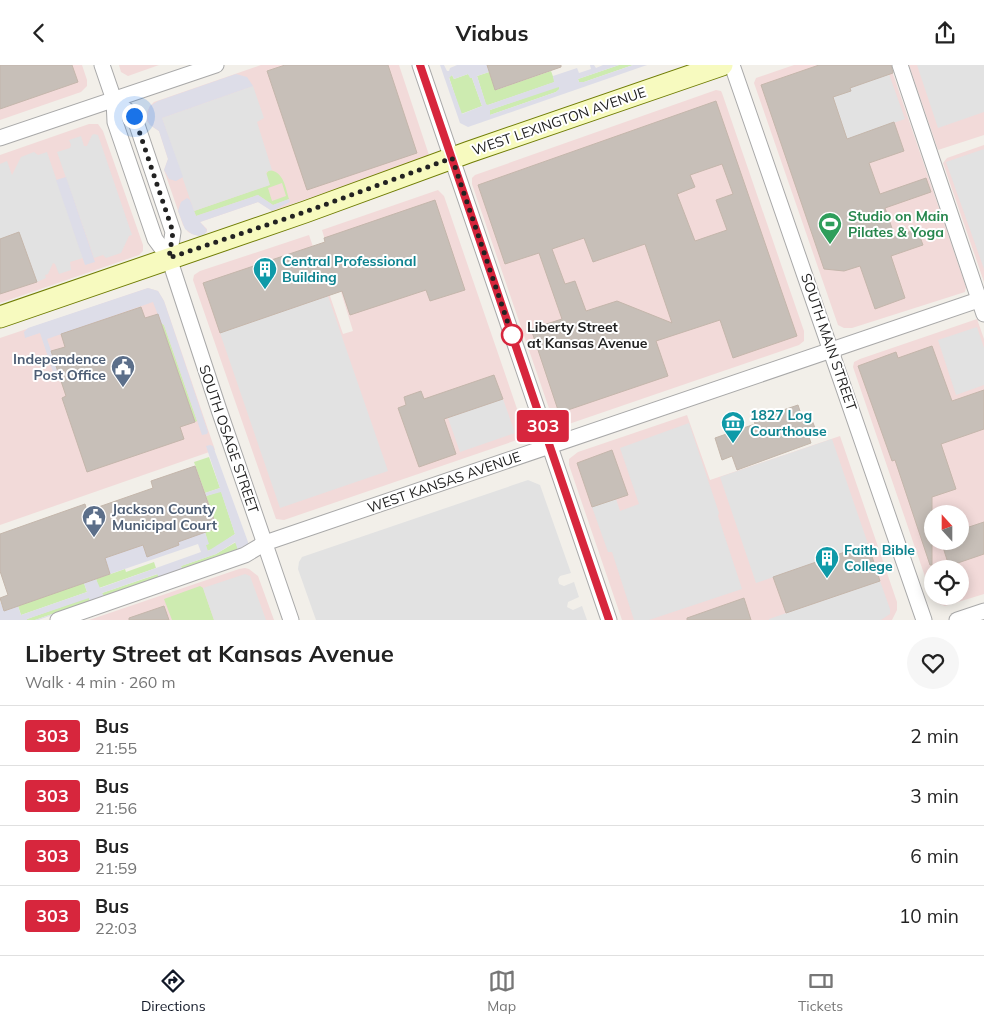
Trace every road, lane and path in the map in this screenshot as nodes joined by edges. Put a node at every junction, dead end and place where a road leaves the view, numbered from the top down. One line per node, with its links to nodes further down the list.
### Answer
1 (102, 65): 7 (street, SOUTH OSAGE STREET)
2 (216, 65): 7 (street)
3 (420, 65): 9 (street)
4 (722, 65): 9 (street, WEST LEXINGTON AVENUE)
5 (732, 65): 13 (street, SOUTH MAIN STREET)
6 (900, 65): 11 (street)
7 (114, 100): 8 (street); 10 (street, SOUTH OSAGE STREET)
8 (0, 138)
9 (452, 158): 10 (street, WEST LEXINGTON AVENUE); 14 (street)
10 (169, 258): 12 (street, WEST LEXINGTON AVENUE); 15 (street, SOUTH OSAGE STREET)
11 (982, 303): 13 (street, WEST KANSAS AVENUE)
12 (0, 317)
13 (832, 350): 14 (street, WEST KANSAS AVENUE); 20 (street, SOUTH MAIN STREET)
14 (550, 446): 15 (street, WEST KANSAS AVENUE); 19 (street)
15 (265, 543): 17 (street, WEST KANSAS AVENUE); 18 (street, SOUTH OSAGE STREET)
16 (984, 611): 21 (street)
17 (58, 620)
18 (291, 620)
19 (609, 620)
20 (924, 620)
21 (957, 620)

